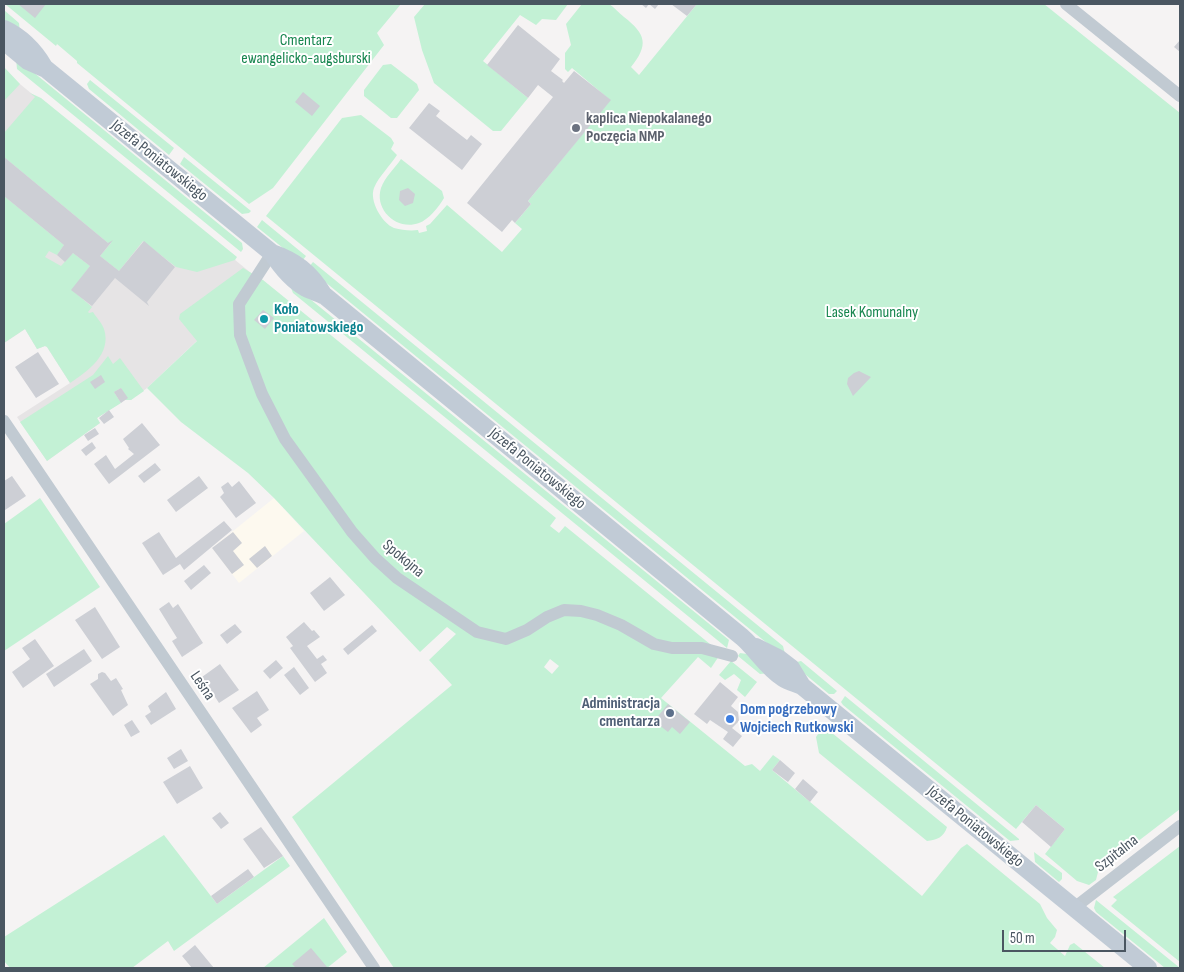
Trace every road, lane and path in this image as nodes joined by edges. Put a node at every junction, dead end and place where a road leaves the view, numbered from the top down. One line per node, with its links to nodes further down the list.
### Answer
1 (1066, 4): 5 (street)
2 (4, 29): 4 (street, Józefa Poniatowskiego)
3 (4, 41): 4 (street, Józefa Poniatowskiego)
4 (46, 69): 6 (street, Józefa Poniatowskiego)
5 (1180, 96)
6 (272, 253): 8 (street, Spokojna); 10 (street, Józefa Poniatowskiego)
7 (4, 421): 11 (street, Leśna)
8 (732, 656)
9 (1180, 826): 10 (street, Szpitalna)
10 (1074, 908): 12 (street, Józefa Poniatowskiego)
11 (374, 968)
12 (1148, 968)

